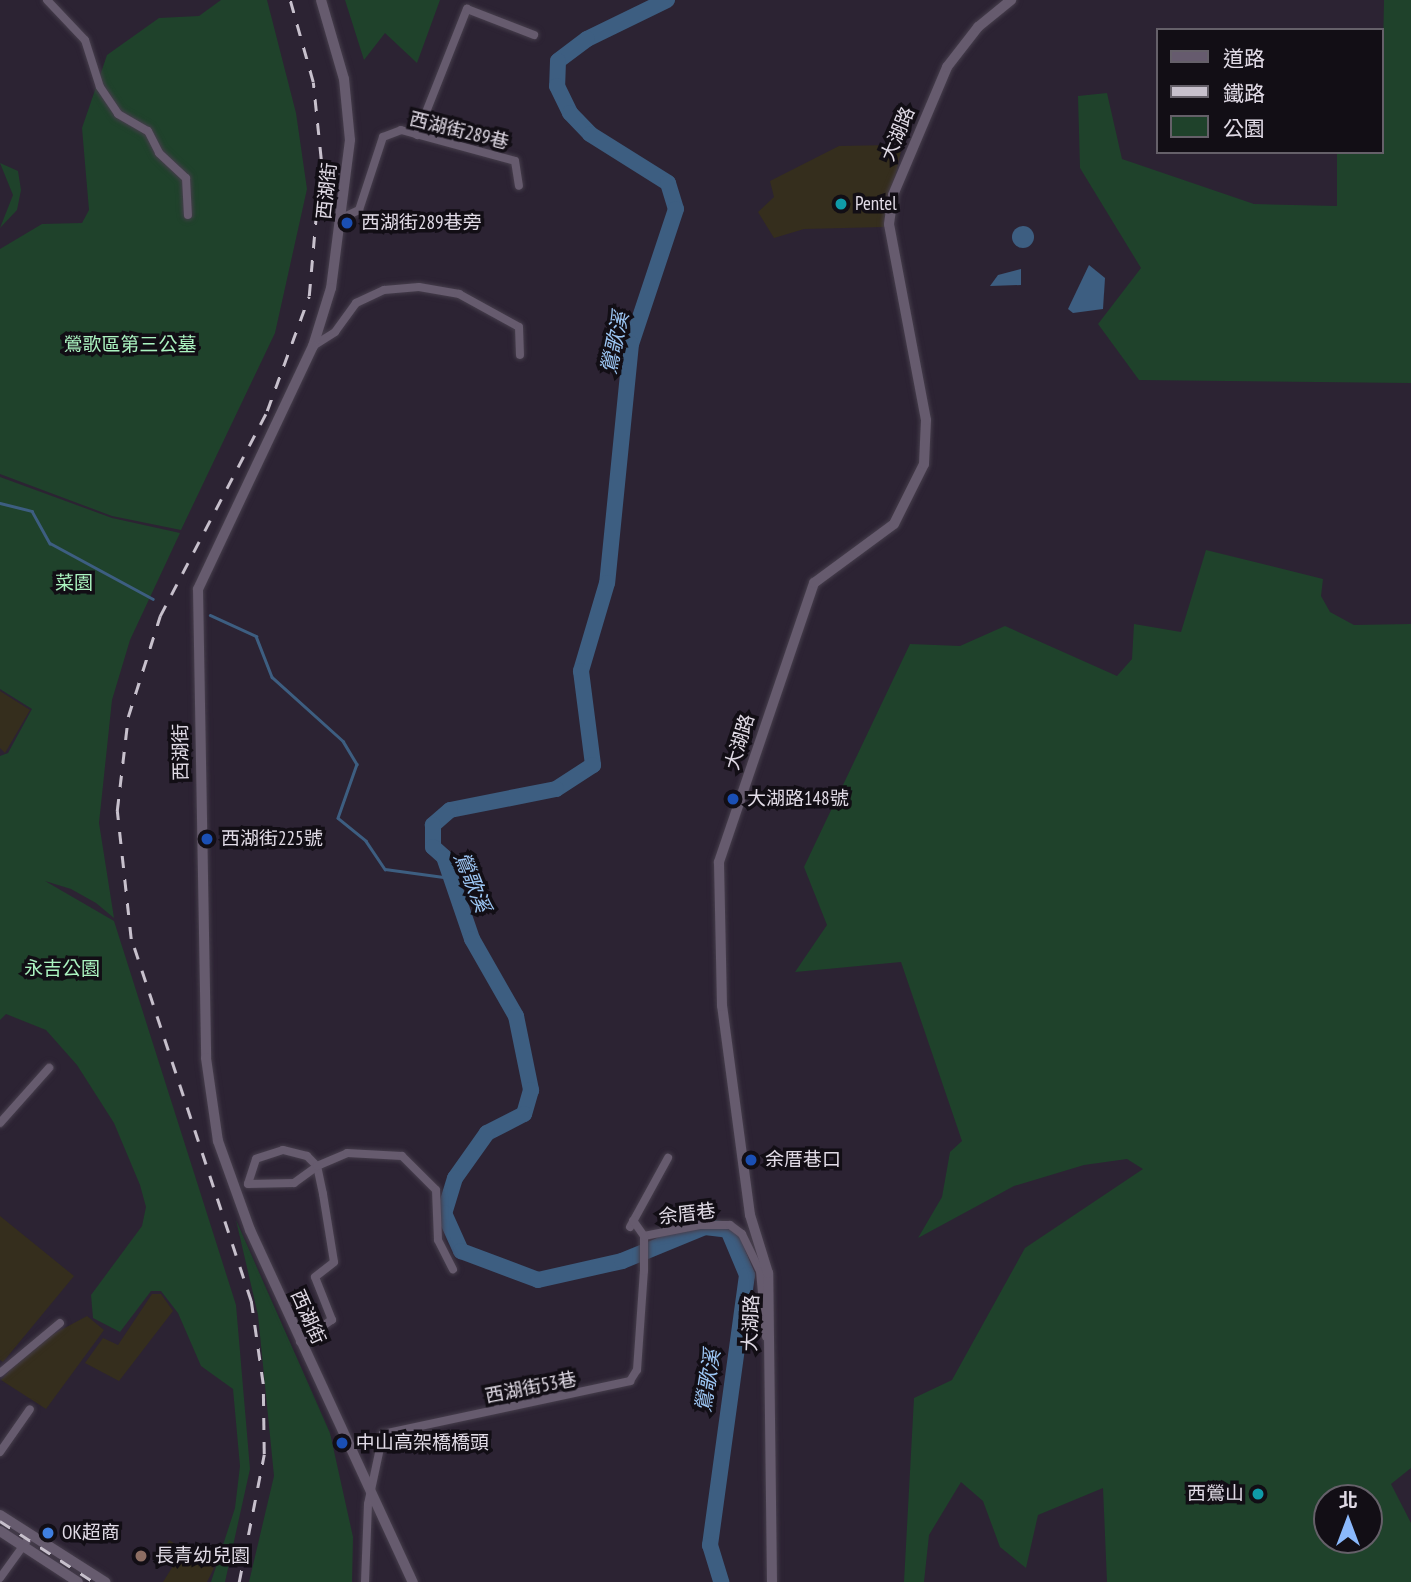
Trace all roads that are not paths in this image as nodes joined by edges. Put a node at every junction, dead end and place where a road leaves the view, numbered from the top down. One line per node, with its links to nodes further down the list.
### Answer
1 (47, 0): 7 (street)
2 (321, 0): 8 (street, 西湖街)
3 (1011, 0): 19 (street, 大湖路)
4 (534, 35): 5 (street)
5 (416, 135): 6 (street, 西湖街289巷); 8 (street, 西湖街289巷)
6 (519, 186)
7 (188, 215)
8 (342, 218): 9 (street, 西湖街)
9 (313, 346): 10 (street); 18 (street, 西湖街)
10 (520, 355)
11 (49, 1068): 12 (street)
12 (0, 1123)
13 (668, 1158): 15 (street, 余厝巷)
14 (317, 1166): 14 (street); 16 (street); 18 (street)
15 (644, 1236): 19 (street, 余厝巷); 23 (street, 西湖街53巷)
16 (453, 1269)
17 (60, 1323): 20 (street)
18 (300, 1342): 23 (street, 西湖街)
19 (768, 1343): 33 (street, 大湖路)
20 (0, 1373)
21 (30, 1409): 22 (street)
22 (0, 1452)
23 (371, 1489): 31 (street); 32 (street, 西湖街)
24 (0, 1515): 26 (street)
25 (0, 1531): 27 (street)
26 (31, 1535): 27 (street); 30 (street)
27 (23, 1546): 28 (street); 29 (street)
28 (0, 1578)
29 (78, 1582)
30 (105, 1582)
31 (365, 1582)
32 (413, 1582)
33 (772, 1582)

